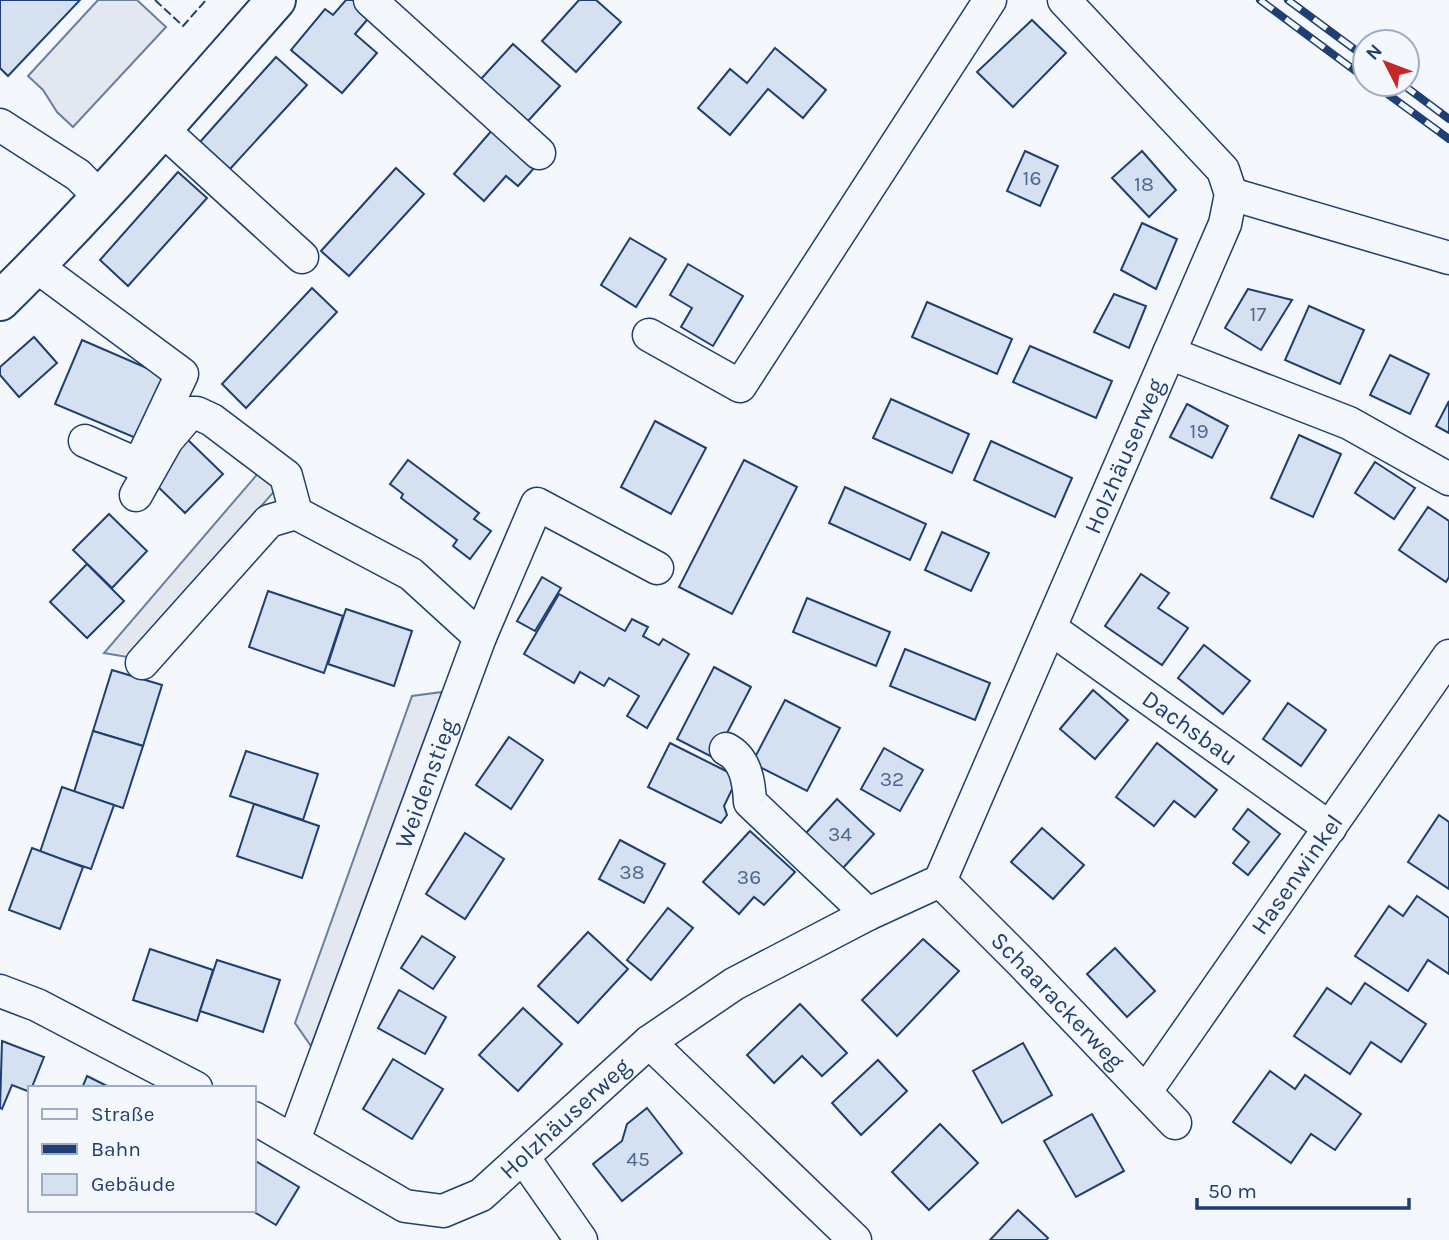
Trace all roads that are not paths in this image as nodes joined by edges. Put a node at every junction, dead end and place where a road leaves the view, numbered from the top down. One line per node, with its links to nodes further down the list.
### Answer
1 (276, 0): 6 (main road)
2 (370, 0): 7 (street)
3 (990, 0): 14 (street)
4 (1063, 0): 8 (street)
5 (0, 125): 9 (street)
6 (162, 129): 9 (main road); 10 (street)
7 (539, 153)
8 (1231, 194): 11 (street); 15 (street, Holzhäuserweg)
9 (99, 196): 12 (main road)
10 (302, 257)
11 (1449, 258)
12 (36, 266): 13 (main road); 16 (street)
13 (0, 301)
14 (649, 335)
15 (1169, 353): 17 (street); 21 (street, Holzhäuserweg)
16 (85, 441)
17 (1449, 480)
18 (136, 495): 19 (street)
19 (296, 513): 22 (street); 24 (street)
20 (657, 568): 22 (street, Weidenstieg)
21 (1050, 628): 26 (street, Dachsbau); 27 (street, Holzhäuserweg)
22 (480, 637): 35 (street, Weidenstieg)
23 (1449, 656): 26 (street, Hasenwinkel)
24 (142, 663)
25 (726, 749): 28 (street)
26 (1330, 828): 32 (street, Hasenwinkel)
27 (940, 881): 28 (street, Holzhäuserweg); 32 (street, Schaarackerweg)
28 (868, 914): 30 (street, Holzhäuserweg)
29 (0, 991): 31 (street)
30 (649, 1042): 36 (street, Holzhäuserweg); 38 (street)
31 (192, 1086)
32 (1146, 1091): 34 (street, Schaarackerweg)
33 (256, 1119): 35 (street, Holzhäuserweg)
34 (1175, 1123)
35 (294, 1140): 36 (street, Holzhäuserweg)
36 (523, 1157): 37 (street)
37 (581, 1240)
38 (855, 1240)

